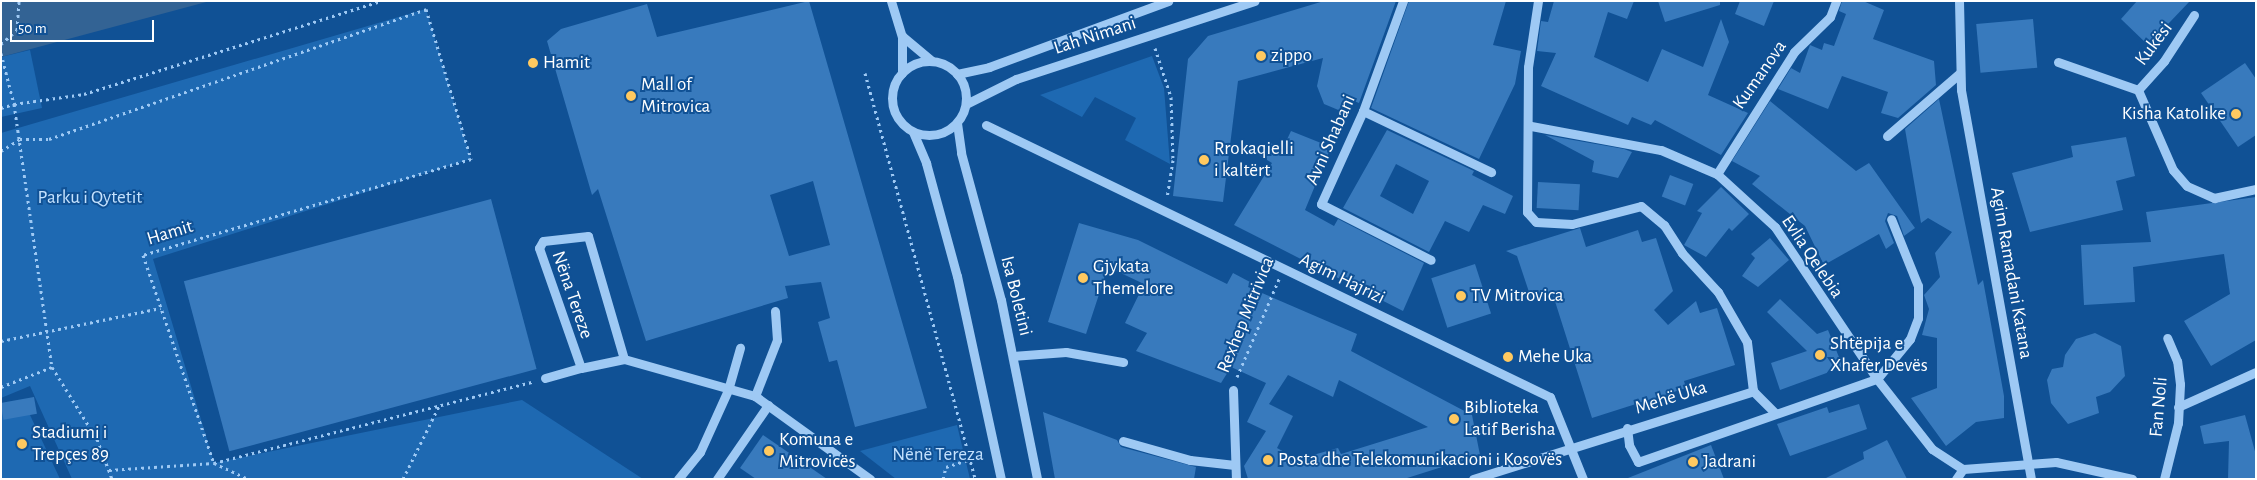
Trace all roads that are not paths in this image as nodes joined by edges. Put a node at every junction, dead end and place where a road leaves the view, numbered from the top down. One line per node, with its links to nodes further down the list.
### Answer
1 (891, 1): 9 (street)
2 (1168, 1): 14 (street, Lah Nimani)
3 (1254, 1): 16 (street, Lah Nimani)
4 (1404, 1): 17 (street, Avni Shabani)
5 (1538, 1): 20 (street)
6 (1836, 1): 24 (street, Kumanova)
7 (1959, 1): 13 (street, Agim Ramadani Katana)
8 (2194, 15): 15 (street, Kukësi)
9 (902, 36): 10 (street); 12 (street)
10 (932, 61): 12 (street); 14 (street)
11 (2058, 62): 15 (street, Kukësi)
12 (902, 73): 21 (street)
13 (1960, 73): 22 (street); 48 (street, Agim Ramadani Katana)
14 (958, 74): 16 (street)
15 (2138, 90): 25 (street, Kukësi)
16 (966, 104): 18 (street)
17 (1363, 111): 23 (street); 27 (street, Avni Shabani)
18 (957, 123): 21 (street); 31 (street, Isa Boletini)
19 (986, 124): 47 (street, Agim Hajrizi)
20 (1531, 126): 24 (street, Evlia Qelebia); 40 (street)
21 (913, 132): 54 (street)
22 (1887, 136)
23 (1491, 172)
24 (1717, 174): 37 (street, Evlia Qelebia)
25 (2256, 190)
26 (1891, 219): 37 (street)
27 (1431, 260)
28 (775, 310): 41 (street)
29 (2167, 338): 43 (street, Fan Noli)
30 (740, 348): 38 (street)
31 (1013, 356): 33 (street); 55 (street, Isa Boletini)
32 (624, 359): 34 (street, Nëna Tereze); 34 (street, Nëna Tereze); 38 (street, Nëna Tereze)
33 (1123, 362)
34 (581, 368): 36 (street)
35 (2256, 372): 43 (street)
36 (545, 378)
37 (1877, 379): 44 (street, Mehë Uka); 50 (street, Evlia Qelebia)
38 (728, 390): 41 (street, Nëna Tereze); 51 (street)
39 (1233, 390): 49 (street, Rexhep Mitrivica)
40 (1753, 390): 44 (street); 45 (street, Mehë Uka)
41 (755, 396): 42 (street, Nëna Tereze)
42 (768, 405): 52 (street); 53 (street, Nëna Tereze)
43 (2178, 407): 62 (street, Fan Noli)
44 (1776, 413): 45 (street, Mehë Uka)
45 (1627, 428): 47 (street)
46 (1123, 441): 49 (street)
47 (1571, 447): 57 (street); 58 (street, Agim Hajrizi)
48 (2029, 460): 50 (street); 60 (street, Agim Ramadani Katana); 61 (street)
49 (1235, 465): 56 (street, Rexhep Mitrivica)
50 (1963, 469): 59 (street)
51 (678, 479)
52 (717, 479)
53 (870, 479)
54 (1001, 479)
55 (1037, 479)
56 (1236, 479)
57 (1473, 479)
58 (1584, 479)
59 (1956, 479)
60 (2031, 479)
61 (2132, 479)
62 (2164, 479)

